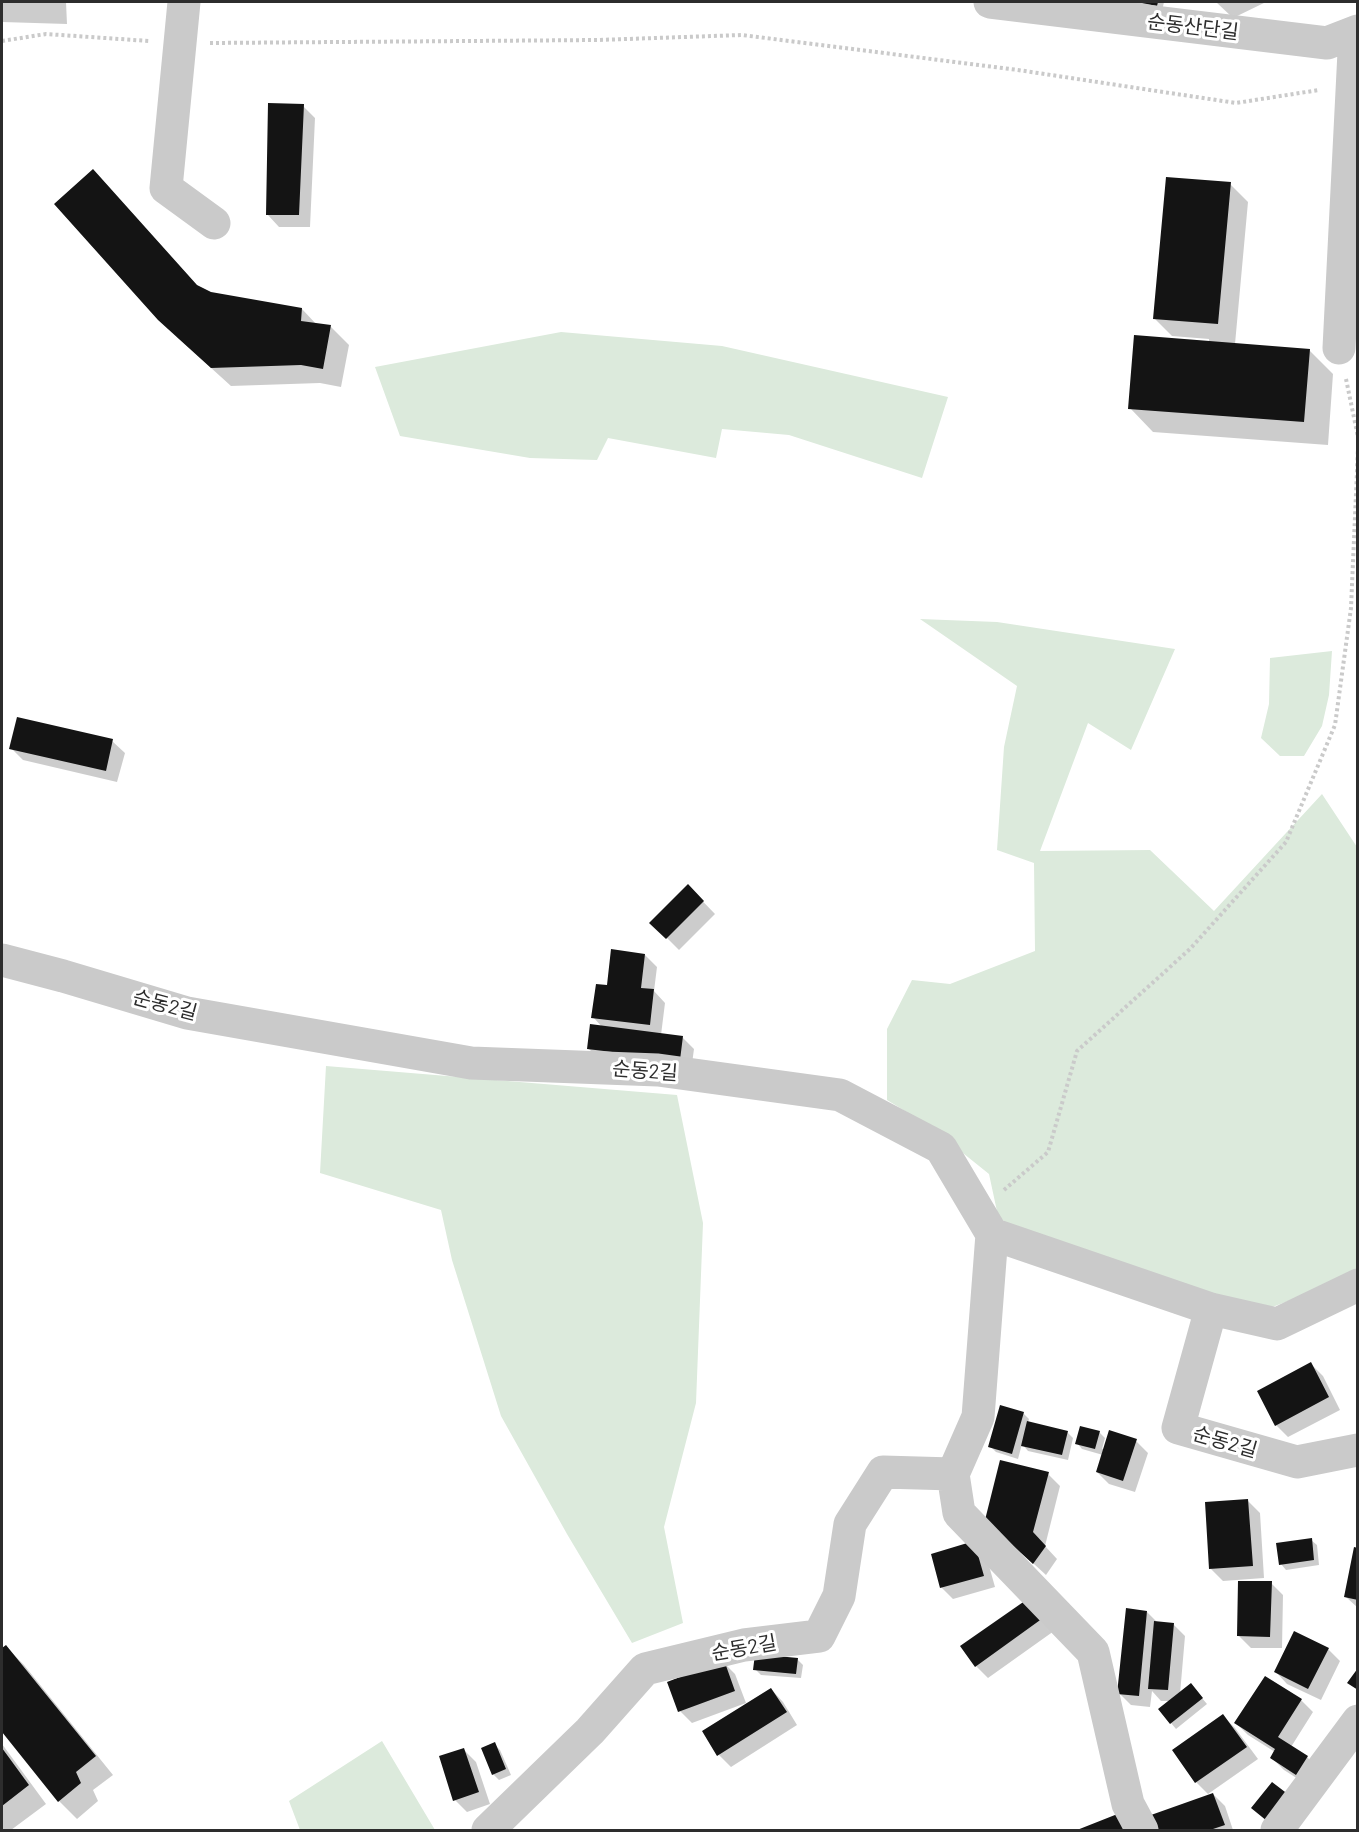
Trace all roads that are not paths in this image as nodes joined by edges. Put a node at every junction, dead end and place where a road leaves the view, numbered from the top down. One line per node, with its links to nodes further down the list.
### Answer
1 (184, 2): 4 (street)
2 (990, 2): 3 (street, 순동산단길)
3 (1356, 31): 5 (street)
4 (214, 223)
5 (1339, 348)
6 (2, 960): 7 (street, 순동2길)
7 (985, 1223): 9 (street); 11 (street)
8 (1358, 1285): 9 (street)
9 (1211, 1310): 10 (street, 순동2길)
10 (1358, 1450)
11 (954, 1474): 13 (street, 순동2길); 14 (street)
12 (1358, 1721): 15 (street)
13 (489, 1830)
14 (1142, 1830)
15 (1277, 1830)

